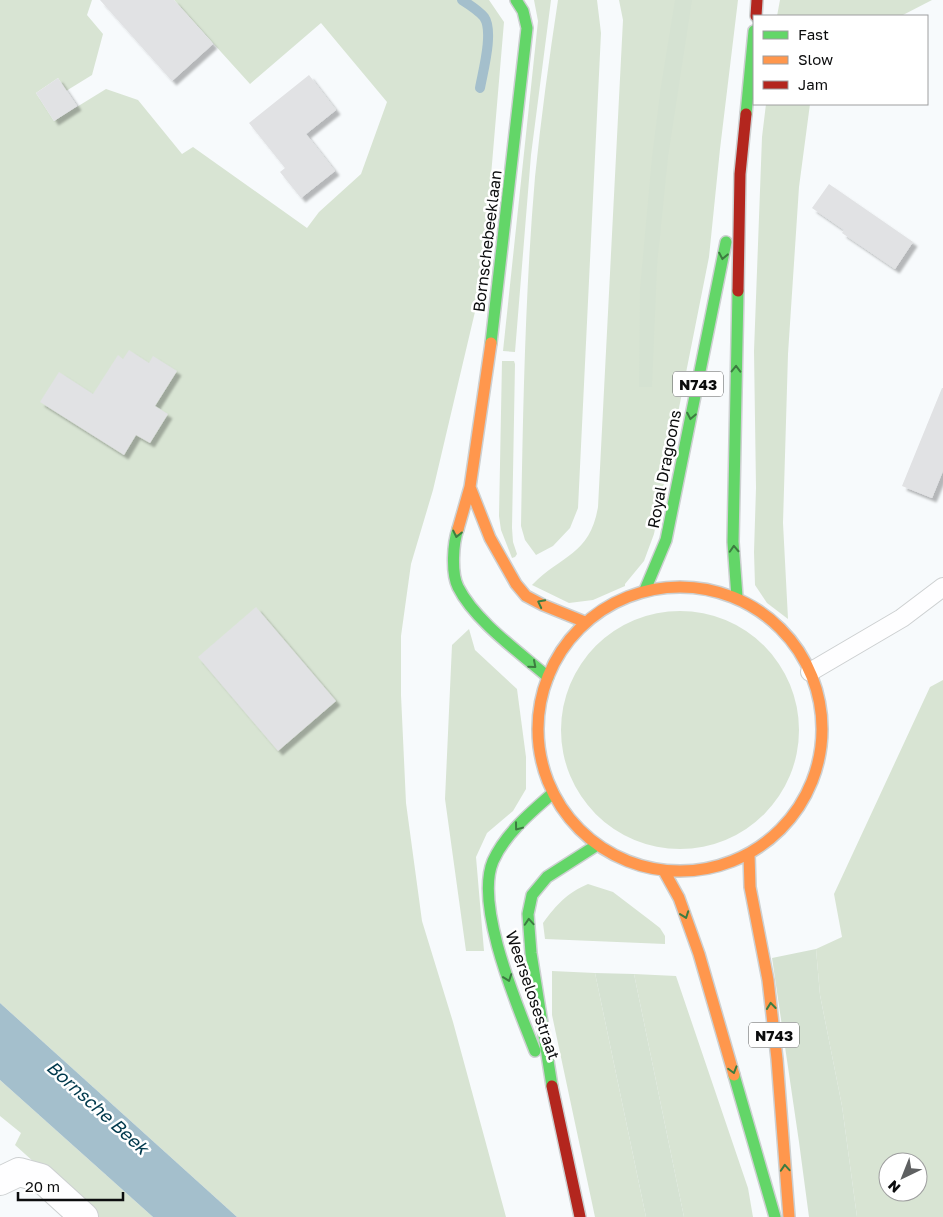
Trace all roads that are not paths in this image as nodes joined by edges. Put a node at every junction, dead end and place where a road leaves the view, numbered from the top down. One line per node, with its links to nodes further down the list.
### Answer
1 (516, 0): 6 (main road, Bornschebeeklaan)
2 (757, 0): 3 (main road)
3 (756, 15)
4 (753, 41): 5 (main road, Royal Dragoons / N743)
5 (740, 174): 8 (main road, Royal Dragoons / N743, one-way to 8); 9 (main road, Royal Dragoons / N743, one-way to 5)
6 (470, 487): 10 (main road, Bornschebeeklaan, one-way to 6); 12 (main road, Bornschebeeklaan, one-way to 12)
7 (943, 587): 11 (lane)
8 (646, 590): 9 (main road); 10 (main road)
9 (737, 597): 11 (main road)
10 (585, 622): 12 (main road)
11 (810, 672): 15 (main road)
12 (548, 677): 13 (main road)
13 (553, 794): 14 (main road); 17 (main road, Weerselosestraat, one-way to 17)
14 (597, 845): 16 (main road); 17 (main road, Weerselosestraat, one-way to 14)
15 (749, 854): 16 (main road); 22 (main road, N743, one-way to 15)
16 (664, 870): 21 (main road, N743, one-way to 21)
17 (556, 1108): 20 (main road, Weerselosestraat)
18 (0, 1181): 19 (street)
19 (84, 1217)
20 (580, 1217)
21 (775, 1217)
22 (789, 1217)

